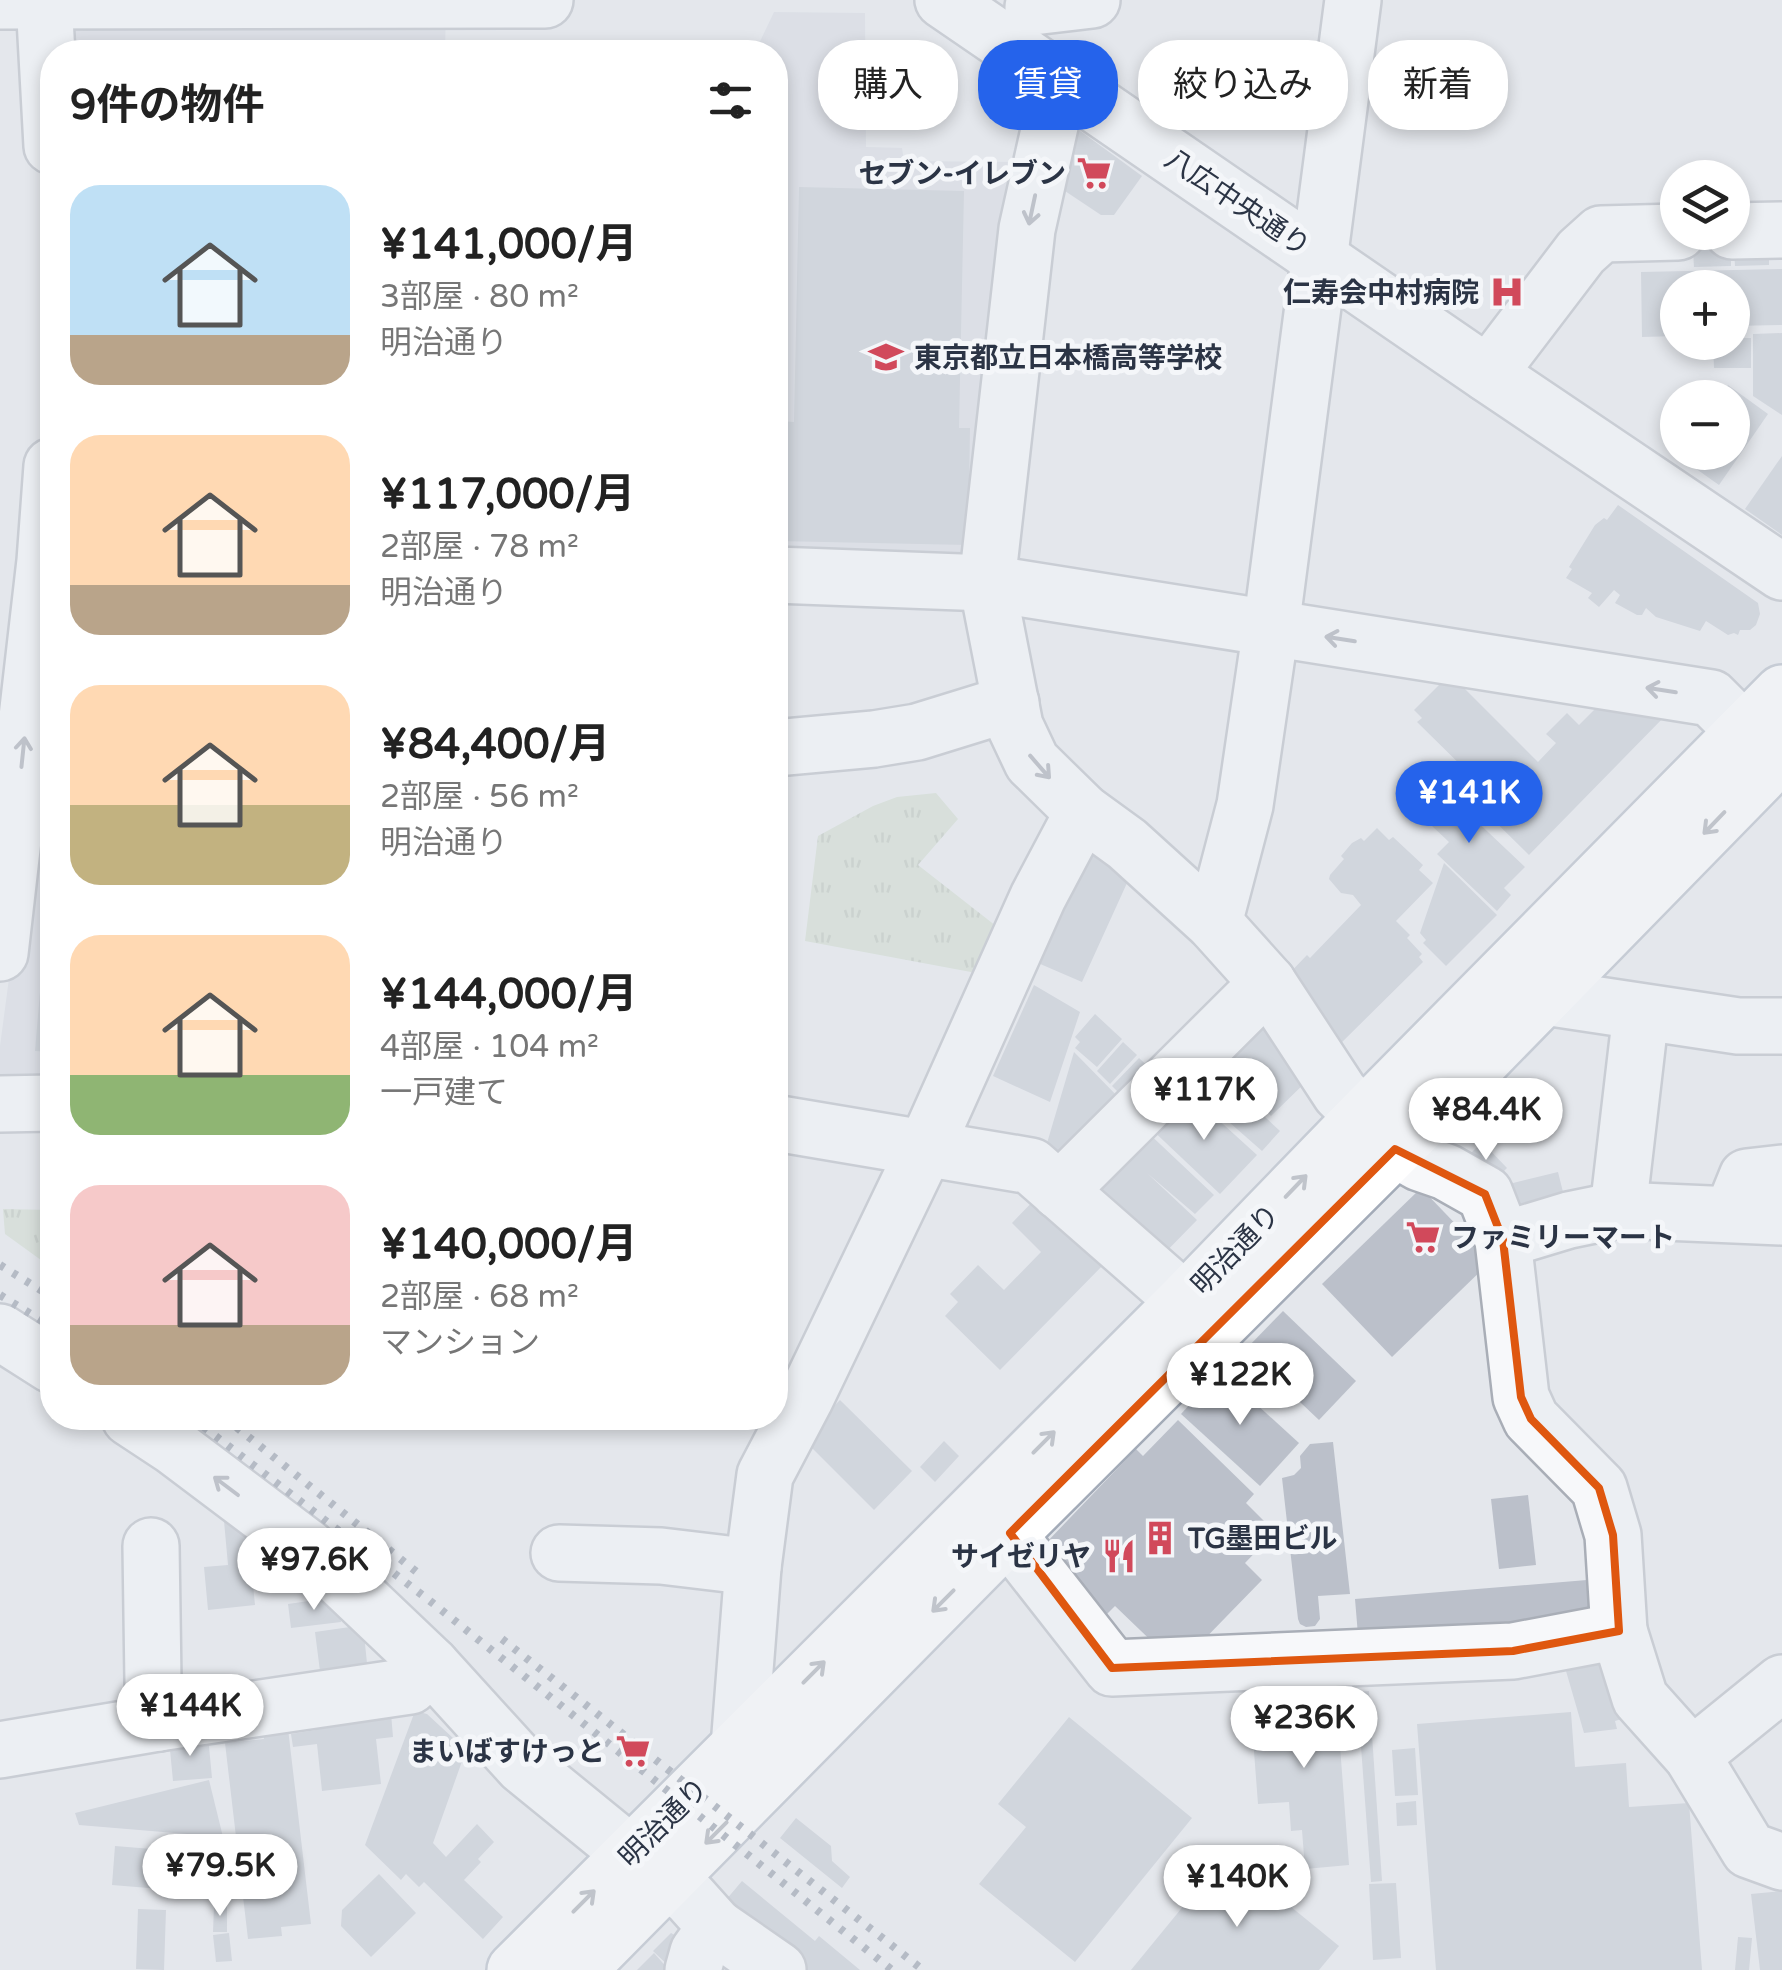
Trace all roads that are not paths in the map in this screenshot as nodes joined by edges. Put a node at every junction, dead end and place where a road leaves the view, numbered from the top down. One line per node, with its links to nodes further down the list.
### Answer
1 (438, 0): 2 (street); 6 (street)
2 (545, 0)
3 (943, 0): 7 (street, 八広中央通り)
4 (1092, 0): 7 (street)
5 (1353, 0): 12 (street)
6 (29, 1): 8 (street)
7 (1036, 35): 12 (street, 八広中央通り); 18 (street, one-way to 18)
8 (40, 70)
9 (1782, 230): 10 (street)
10 (1750, 231)
11 (1660, 232): 13 (street)
12 (1318, 256): 13 (street, 八広中央通り); 19 (street)
13 (1488, 374): 16 (street, 八広中央通り)
14 (40, 523): 15 (street)
15 (32, 561): 26 (street, one-way to 15)
16 (1782, 572)
17 (788, 575): 18 (street)
18 (987, 583): 19 (street); 21 (street)
19 (1271, 628): 22 (street, one-way to 19); 25 (street)
20 (1782, 693): 22 (main road, 明治通り)
21 (1010, 702): 23 (street); 24 (street, one-way to 24)
22 (1763, 742): 28 (main road, 明治通り, one-way to 28); 34 (main road, 明治通り)
23 (788, 747)
24 (1083, 812): 25 (street); 35 (street)
25 (1214, 923): 27 (street)
26 (0, 954)
27 (1268, 983): 34 (street); 37 (street)
28 (1545, 997): 29 (street); 34 (main road, 明治通り)
29 (1641, 1013): 30 (street); 38 (street)
30 (1782, 1026)
31 (40, 1103): 32 (street)
32 (0, 1104)
33 (788, 1125): 35 (street)
34 (1379, 1133): 40 (street); 41 (main road, 明治通り, one-way to 34); 47 (main road, 明治通り)
35 (925, 1149): 37 (street); 44 (street)
36 (1782, 1173): 39 (street)
37 (1059, 1191): 41 (street)
38 (1618, 1210): 39 (street); 40 (street)
39 (1757, 1215)
40 (1503, 1240): 51 (street)
41 (1185, 1301): 55 (main road, 明治通り, one-way to 41)
42 (0, 1332): 43 (street)
43 (40, 1357)
44 (790, 1396)
45 (148, 1430): 52 (street, one-way to 45)
46 (779, 1430): 50 (street)
47 (1010, 1532): 51 (street); 59 (main road, 明治通り, one-way to 59)
48 (151, 1546): 54 (street)
49 (559, 1552): 50 (street)
50 (753, 1567): 55 (street)
51 (1619, 1630): 57 (street)
52 (432, 1665): 54 (street); 59 (street)
53 (1782, 1683): 57 (street)
54 (159, 1723): 56 (street)
55 (740, 1746): 59 (main road, 明治通り)
56 (0, 1750)
57 (1692, 1756): 58 (street)
58 (1782, 1862)
59 (650, 1867): 60 (street); 61 (main road, 明治通り, one-way to 59); 62 (main road, 明治通り)
60 (705, 1948): 63 (street)
61 (514, 1970)
62 (578, 1970)
63 (778, 1970)

